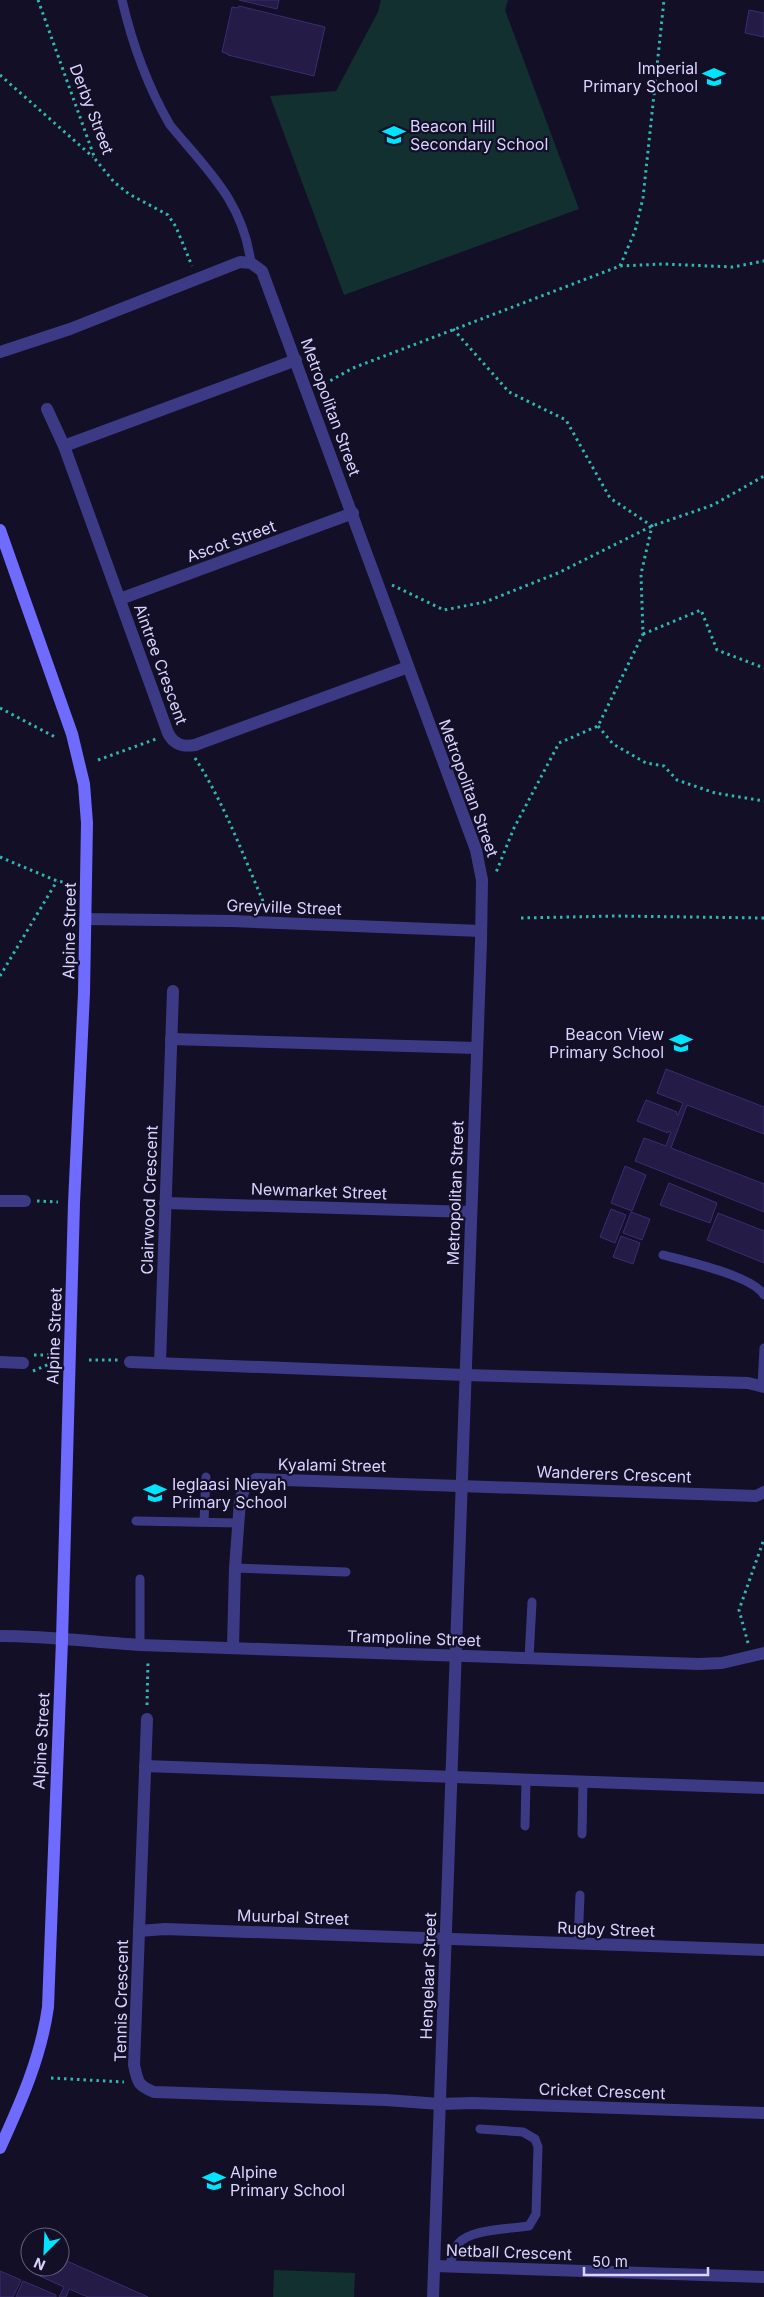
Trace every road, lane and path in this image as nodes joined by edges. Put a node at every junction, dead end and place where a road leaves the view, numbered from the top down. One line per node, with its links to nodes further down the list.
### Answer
1 (38, 0): 5 (path, Derby Street)
2 (122, 0): 7 (lane)
3 (664, 0): 8 (path)
4 (0, 75): 5 (path)
5 (96, 159): 9 (path, Derby Street)
6 (764, 261): 8 (path)
7 (251, 263): 9 (street); 12 (street, Metropolitan Street)
8 (620, 266): 10 (path)
9 (196, 278): 11 (street)
10 (453, 329): 13 (path); 18 (path)
11 (0, 352)
12 (296, 360): 13 (street, Metropolitan Street); 15 (street)
13 (308, 394): 17 (street, Metropolitan Street)
14 (47, 409): 15 (street, Aintree Crescent)
15 (64, 446): 21 (street, Aintree Crescent)
16 (764, 476): 18 (path)
17 (353, 513): 20 (street, Metropolitan Street); 21 (street, Ascot Street)
18 (652, 526): 20 (path); 22 (path)
19 (0, 530): 37 (street, Alpine Street)
20 (376, 576): 23 (street, Metropolitan Street)
21 (120, 599): 23 (street, Aintree Crescent)
22 (643, 634): 24 (path); 26 (path)
23 (408, 667): 40 (street, Metropolitan Street)
24 (764, 668)
25 (0, 708): 27 (path)
26 (598, 726): 31 (path); 33 (path)
27 (54, 737)
28 (162, 737): 30 (path)
29 (193, 754): 36 (path)
30 (98, 760)
31 (764, 801)
32 (0, 857): 34 (path)
33 (495, 876)
34 (57, 882): 35 (path); 41 (path)
35 (70, 883)
36 (267, 911)
37 (85, 918): 40 (street, Greyville Street); 73 (street, Alpine Street)
38 (521, 918): 39 (path)
39 (764, 918)
40 (481, 931): 44 (street, Metropolitan Street)
41 (0, 976)
42 (173, 991): 43 (street, Clairwood Crescent)
43 (171, 1039): 44 (street); 48 (street, Clairwood Crescent)
44 (476, 1048): 49 (street, Metropolitan Street)
45 (0, 1201): 46 (street)
46 (25, 1201): 47 (path)
47 (58, 1202)
48 (165, 1203): 49 (street, Newmarket Street); 58 (street, Clairwood Crescent)
49 (471, 1212): 59 (street, Metropolitan Street)
50 (663, 1255): 51 (lane)
51 (764, 1295)
52 (764, 1348): 60 (lane)
53 (53, 1355): 54 (path)
54 (27, 1359): 57 (street)
55 (90, 1360): 56 (path)
56 (128, 1361): 58 (street)
57 (0, 1362)
58 (160, 1363): 59 (street)
59 (465, 1375): 60 (street); 62 (street, Metropolitan Street)
60 (763, 1386)
61 (206, 1477): 65 (lane)
62 (461, 1485): 63 (street, Wanderers Crescent); 66 (street, Kyalami Street); 77 (street, Metropolitan Street)
63 (764, 1492)
64 (136, 1521): 65 (lane)
65 (204, 1522): 66 (lane)
66 (238, 1523): 68 (street, Kyalami Street)
67 (764, 1539): 78 (path)
68 (235, 1568): 69 (lane); 75 (street, Kyalami Street)
69 (346, 1572)
70 (140, 1580): 74 (lane)
71 (532, 1602): 79 (lane)
72 (0, 1636): 73 (street, Trampoline Street)
73 (62, 1640): 74 (street, Trampoline Street); 99 (street, Alpine Street)
74 (140, 1645): 75 (street, Trampoline Street)
75 (233, 1647): 77 (street, Trampoline Street)
76 (764, 1653): 78 (street, Trampoline Street)
77 (456, 1656): 79 (street, Trampoline Street); 83 (street, Hengelaar Street)
78 (751, 1656): 79 (street, Trampoline Street)
79 (529, 1658)
80 (148, 1660): 81 (path)
81 (147, 1716): 82 (street, Tennis Crescent)
82 (145, 1766): 83 (street); 90 (street, Tennis Crescent)
83 (452, 1776): 84 (street); 91 (street, Hengelaar Street)
84 (526, 1779): 85 (street); 87 (lane)
85 (583, 1781): 86 (street); 88 (lane)
86 (764, 1788)
87 (525, 1826)
88 (582, 1834)
89 (580, 1895): 92 (lane)
90 (139, 1931): 91 (street, Muurbal Street); 96 (street, Tennis Crescent)
91 (446, 1939): 92 (street, Rugby Street); 96 (street, Hengelaar Street)
92 (578, 1944): 93 (street, Rugby Street)
93 (764, 1950)
94 (51, 2078): 95 (path)
95 (128, 2082)
96 (440, 2104): 97 (street, Cricket Crescent); 100 (street, Hengelaar Street)
97 (764, 2113)
98 (480, 2129): 101 (lane)
99 (0, 2148)
100 (434, 2266): 101 (street, Netball Crescent); 103 (street, Hengelaar Street)
101 (449, 2266): 102 (street, Netball Crescent)
102 (764, 2276)
103 (433, 2297)

